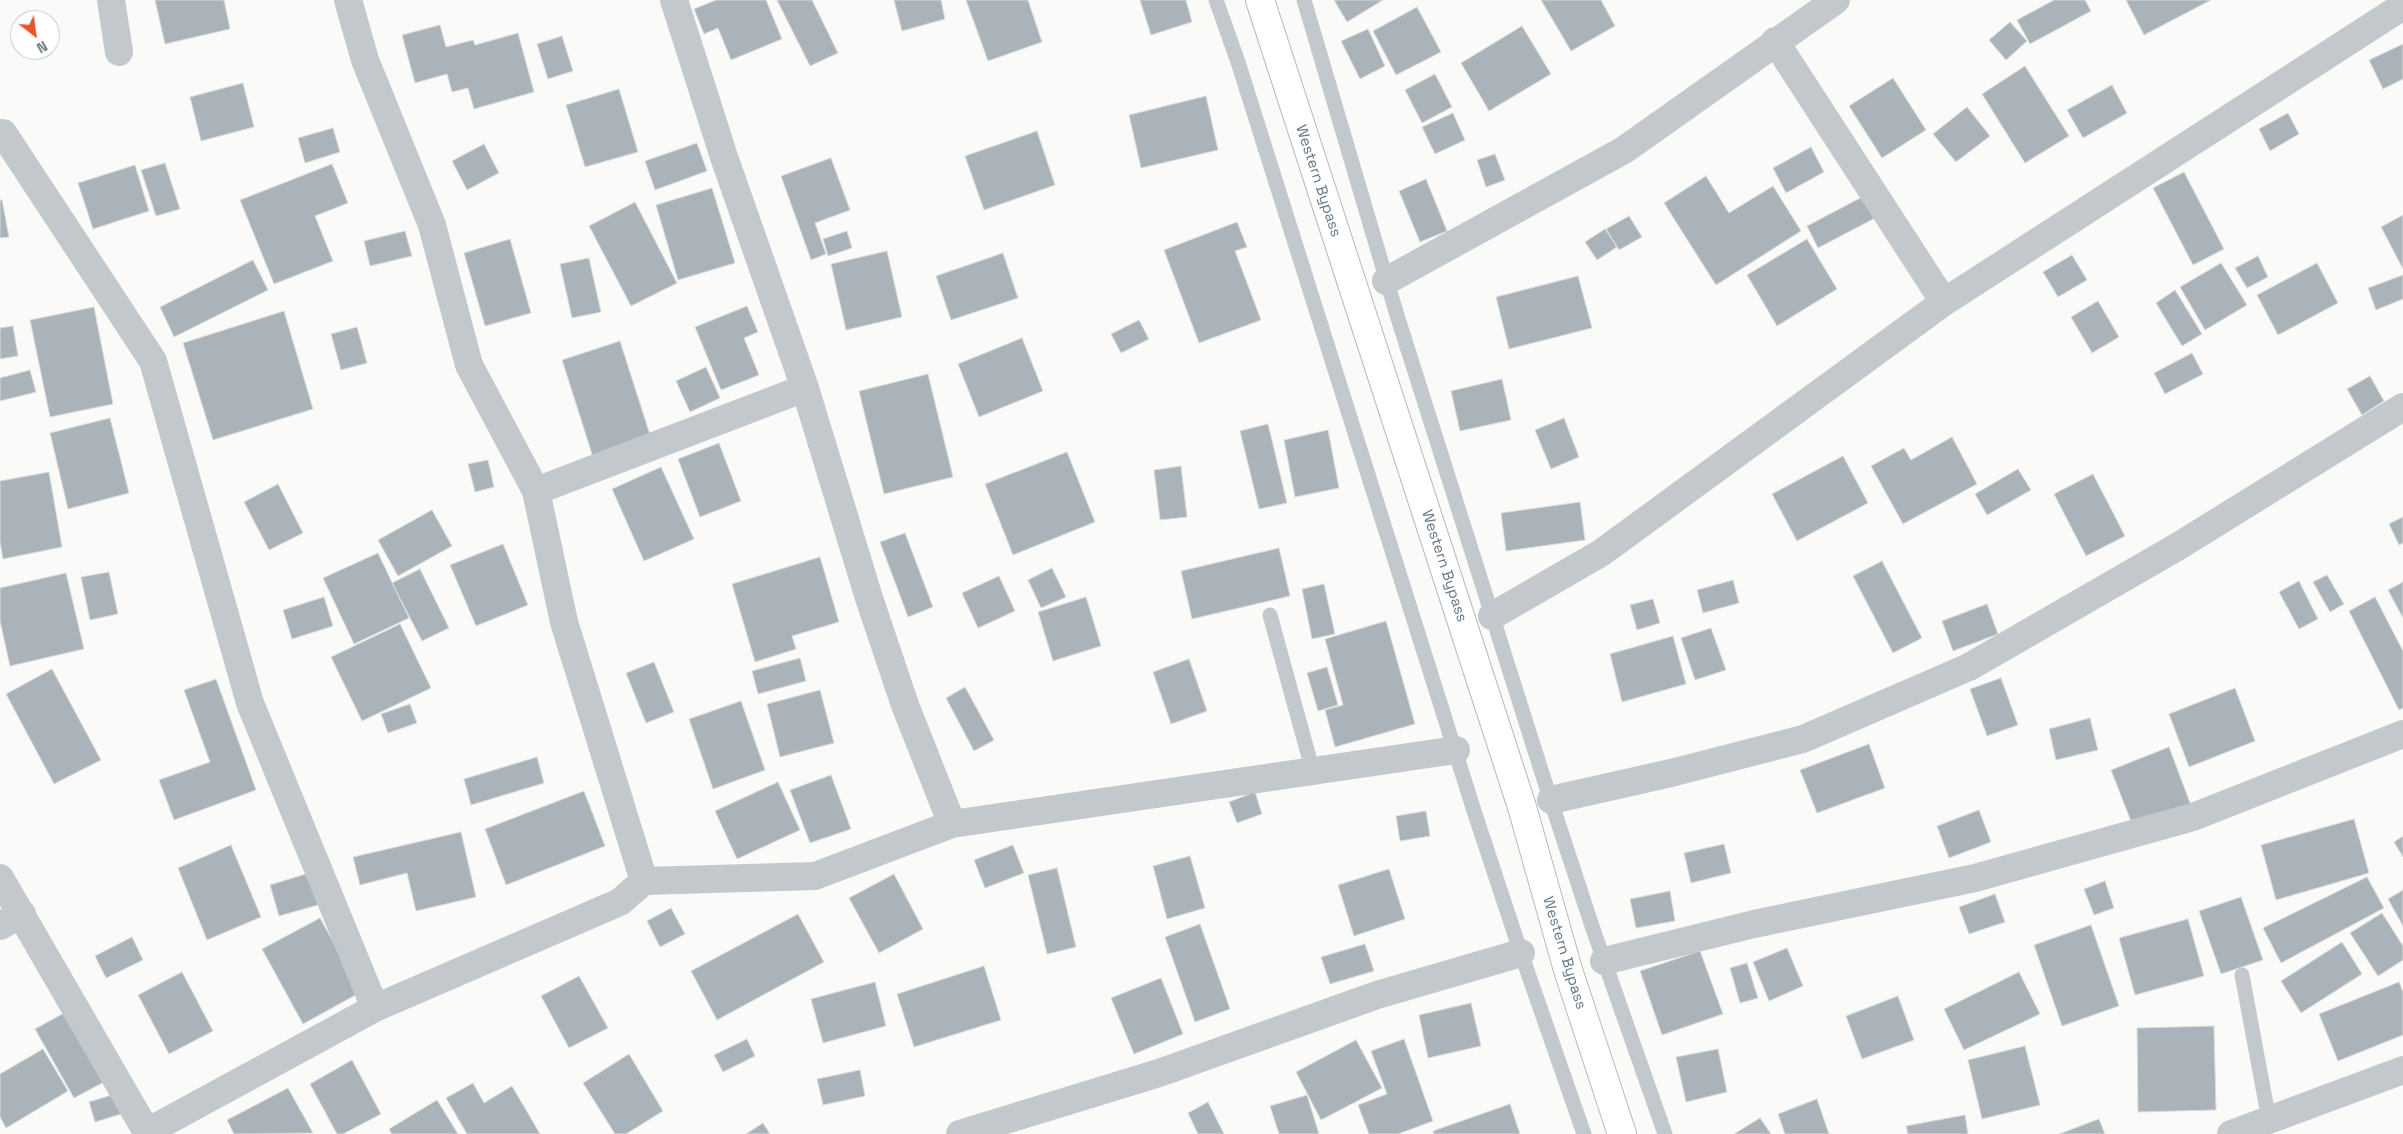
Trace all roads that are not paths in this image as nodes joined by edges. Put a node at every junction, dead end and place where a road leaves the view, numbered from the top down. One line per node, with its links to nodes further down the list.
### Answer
1 (111, 0): 10 (street)
2 (348, 0): 16 (street)
3 (674, 0): 14 (street)
4 (1216, 0): 20 (lane)
5 (1260, 0): 36 (main road, Western Bypass)
6 (1304, 0): 12 (lane)
7 (1836, 0): 9 (street)
8 (2403, 6): 13 (street)
9 (1775, 42): 12 (street); 13 (street)
10 (119, 52)
11 (0, 133): 30 (street)
12 (1386, 281): 18 (lane)
13 (1944, 302): 18 (street)
14 (805, 388): 16 (street); 23 (street)
15 (2403, 407): 22 (street)
16 (536, 491): 25 (street)
17 (1270, 614): 21 (lane)
18 (1492, 616): 22 (lane)
19 (2403, 734): 28 (street)
20 (1456, 750): 21 (street); 27 (lane)
21 (1314, 772): 23 (street)
22 (1551, 800): 28 (lane)
23 (952, 824): 25 (street)
24 (0, 878): 26 (street)
25 (644, 881): 30 (street)
26 (11, 920): 33 (street)
27 (1520, 953): 34 (street); 35 (lane)
28 (1604, 961): 37 (lane)
29 (2242, 975): 32 (lane)
30 (375, 1008): 33 (street)
31 (2403, 1070): 32 (street)
32 (2269, 1120): 38 (street)
33 (147, 1133)
34 (960, 1134)
35 (1584, 1134)
36 (1622, 1134)
37 (1665, 1134)
38 (2231, 1134)

